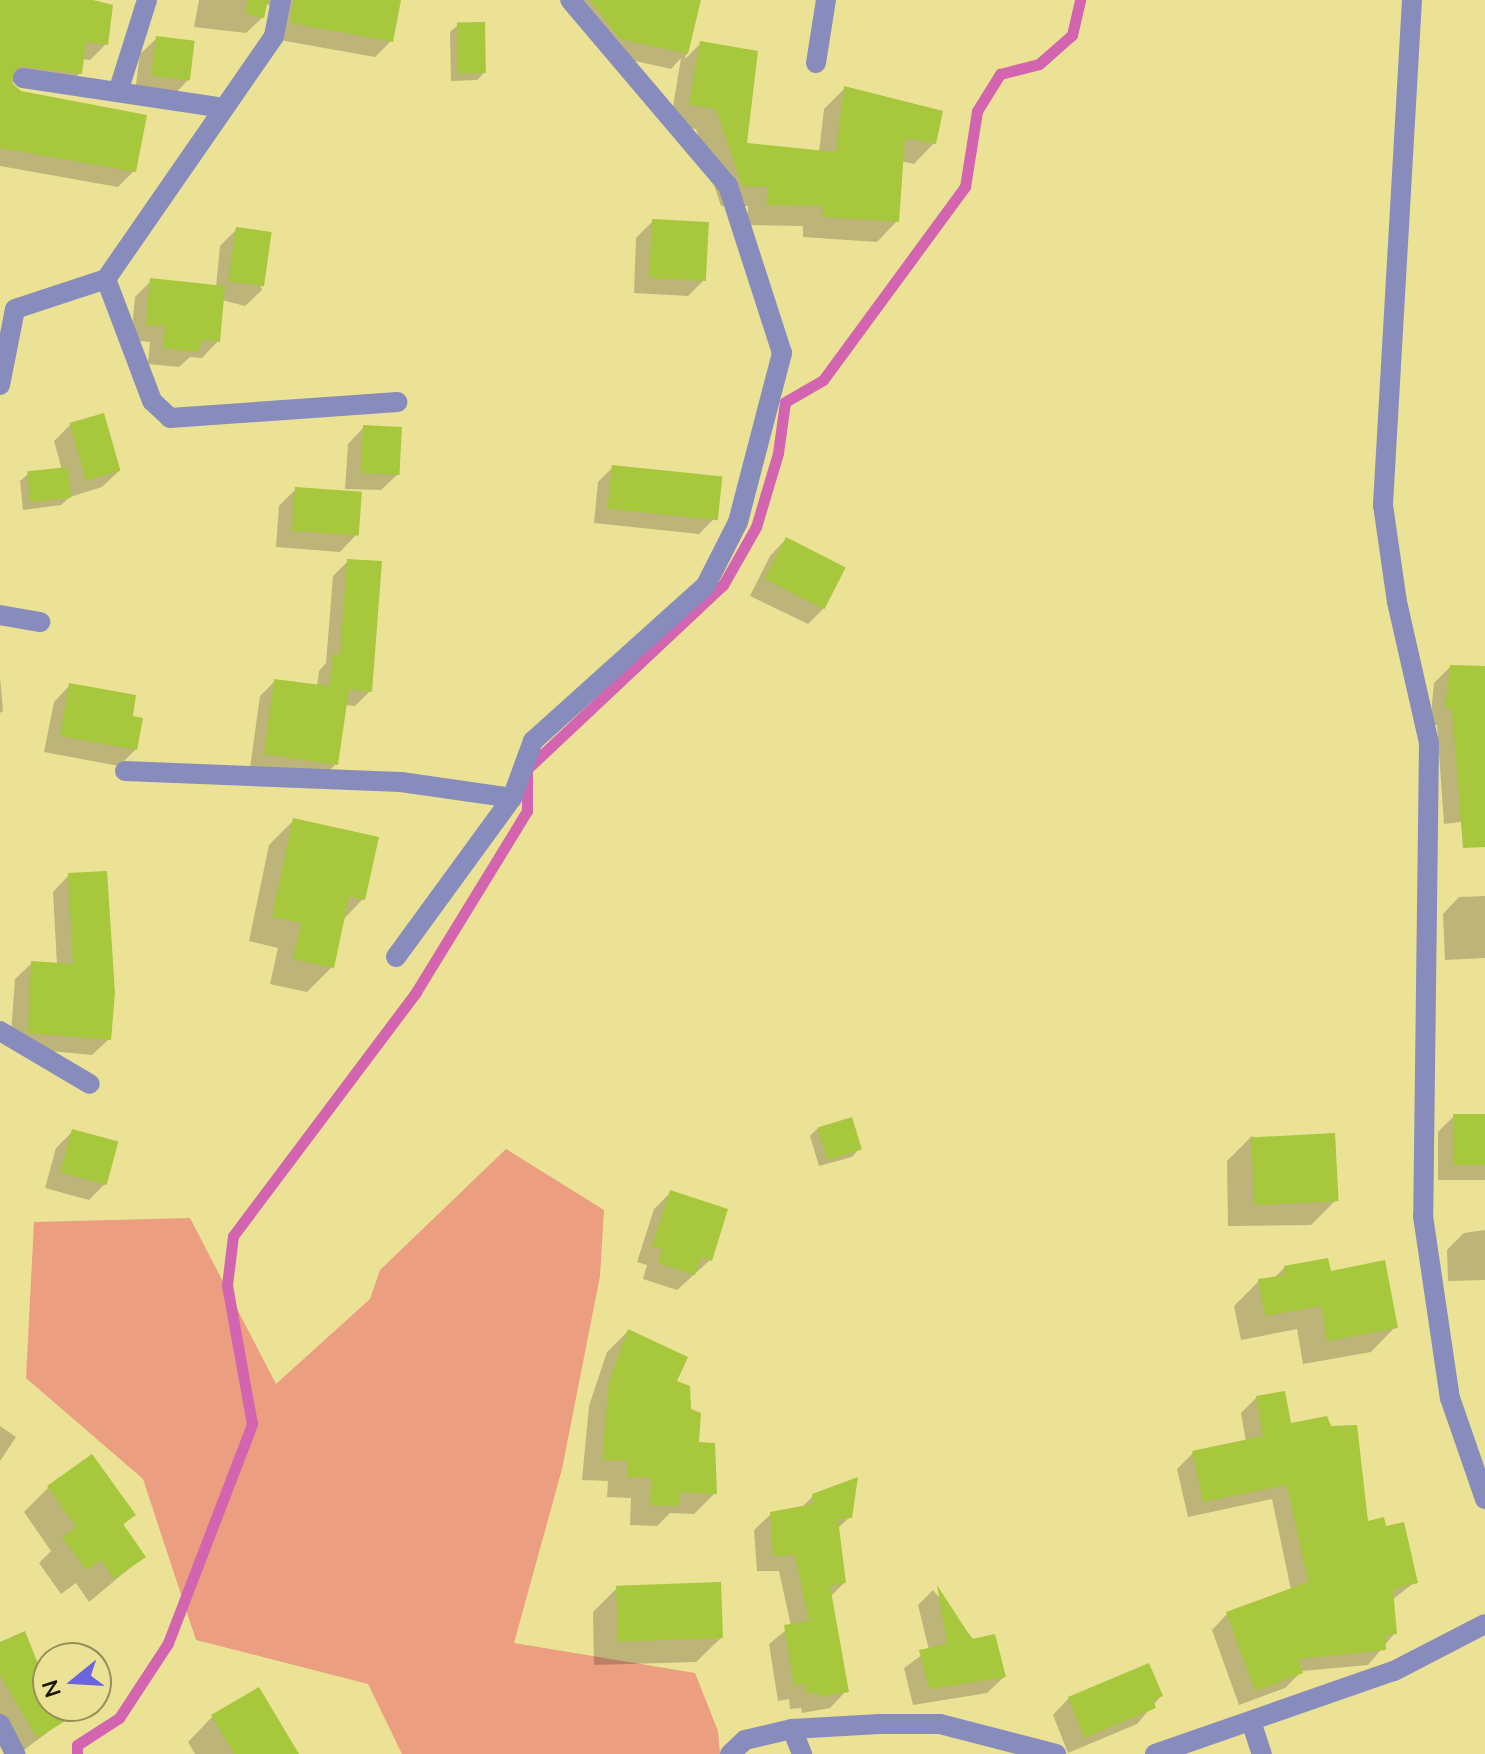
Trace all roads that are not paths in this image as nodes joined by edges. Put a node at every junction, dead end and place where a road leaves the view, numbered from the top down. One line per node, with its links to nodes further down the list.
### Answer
1 (147, 0): 8 (street)
2 (281, 0): 9 (street)
3 (570, 0): 16 (street)
4 (826, 0): 6 (street)
5 (1412, 0): 20 (street)
6 (816, 63)
7 (23, 78): 8 (street)
8 (118, 92): 9 (street)
9 (224, 108): 10 (street)
10 (106, 279): 11 (street); 12 (street)
11 (0, 385)
12 (397, 402)
13 (0, 615): 14 (street)
14 (40, 622)
15 (125, 771): 16 (street)
16 (512, 798): 17 (street)
17 (396, 957)
18 (0, 1031): 19 (street)
19 (90, 1084)
20 (1485, 1499)
21 (1485, 1624): 22 (street)
22 (1251, 1721): 29 (street); 30 (street)
23 (0, 1724): 25 (street)
24 (792, 1729): 26 (street); 27 (street); 28 (street)
25 (15, 1754)
26 (730, 1754)
27 (802, 1754)
28 (1056, 1754)
29 (1155, 1754)
30 (1262, 1754)

